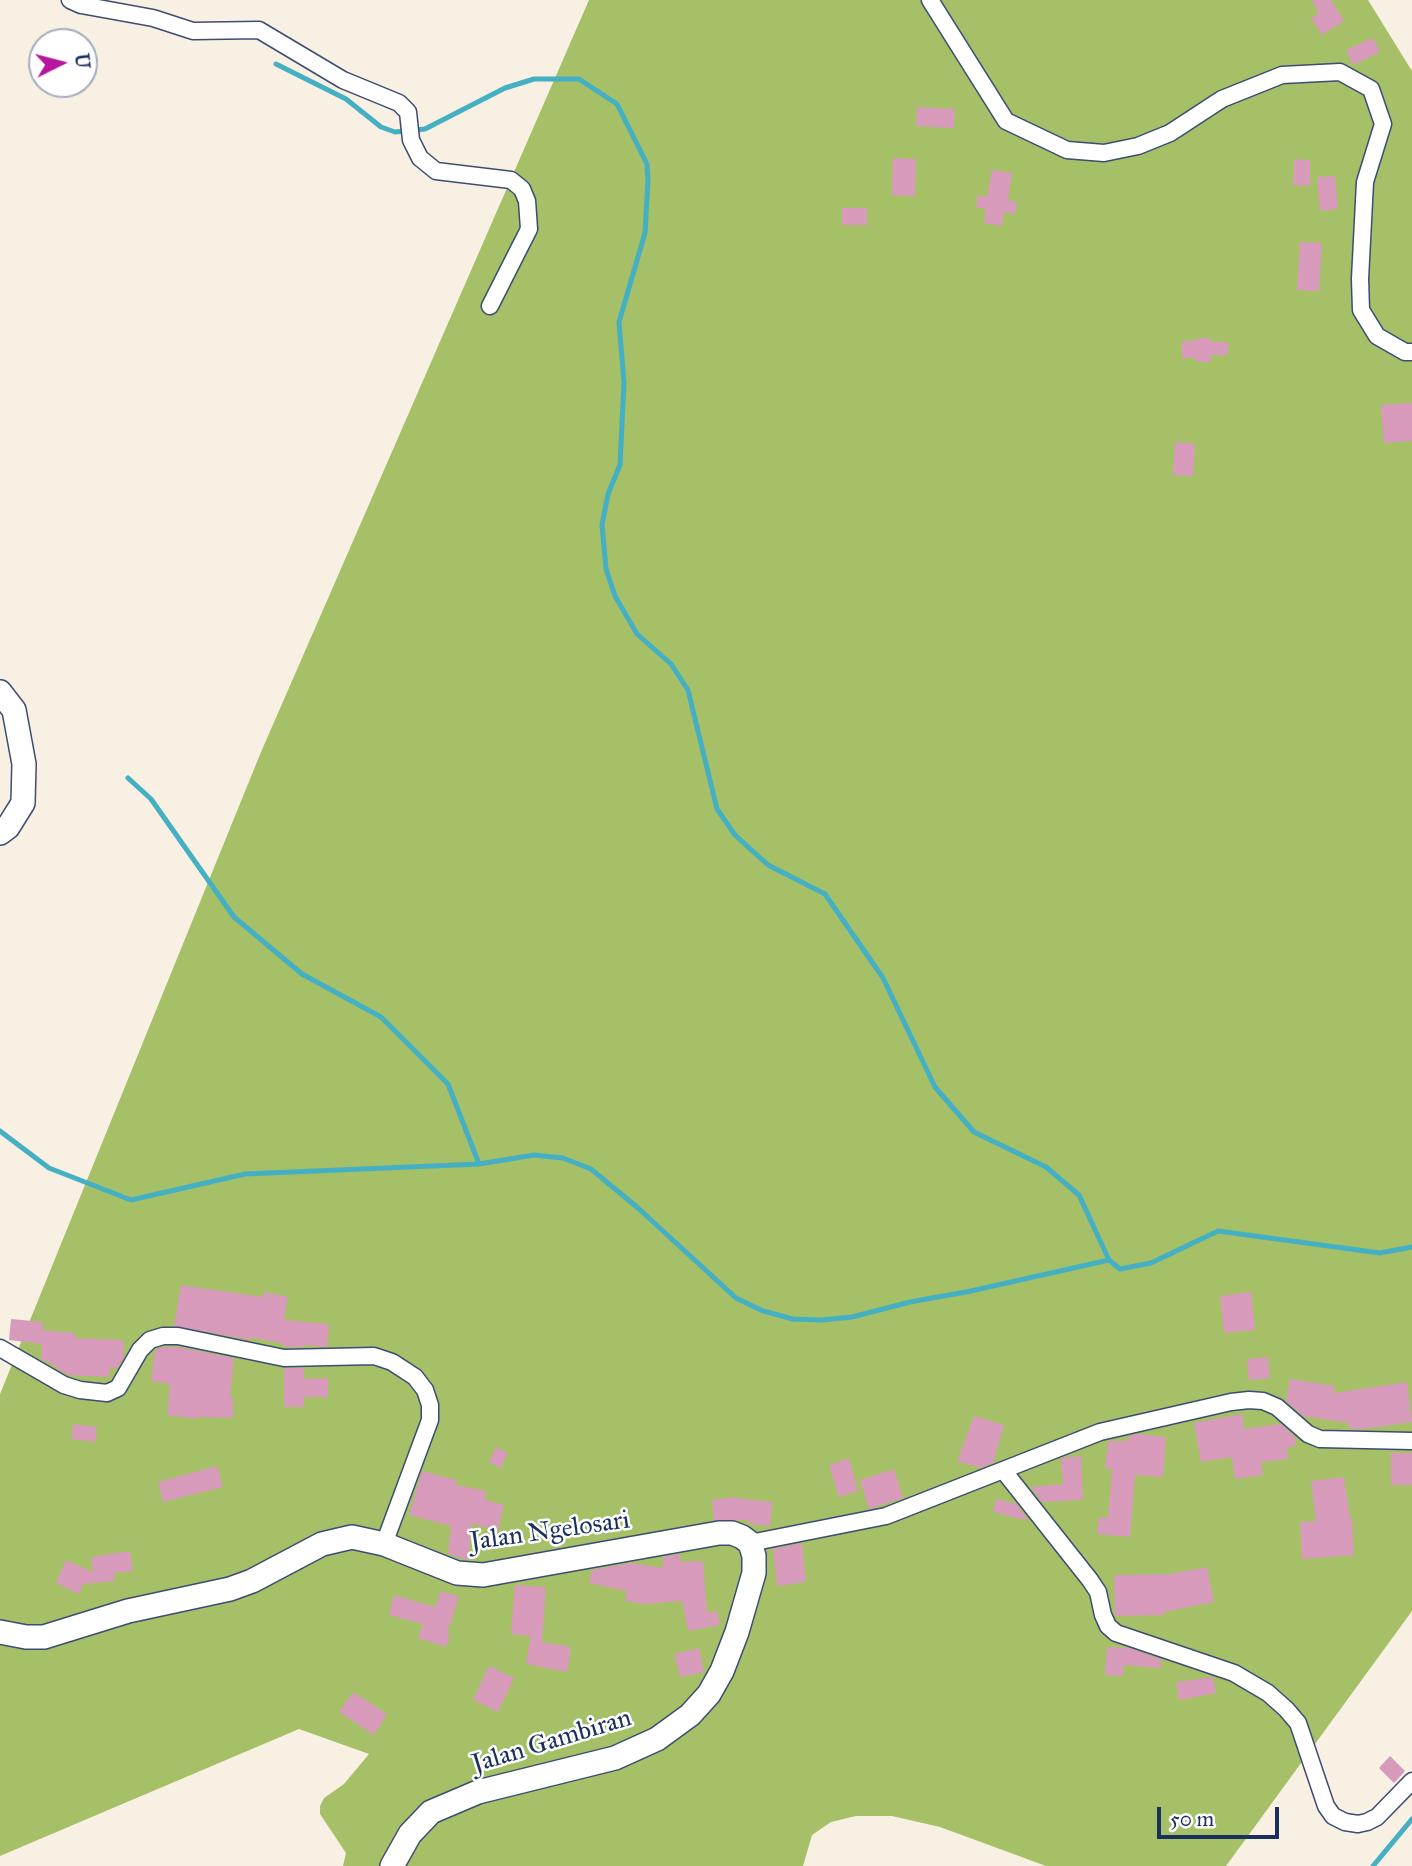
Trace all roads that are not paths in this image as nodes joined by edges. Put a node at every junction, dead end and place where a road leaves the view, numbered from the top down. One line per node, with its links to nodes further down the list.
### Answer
1 (70, 0): 3 (street)
2 (930, 0): 4 (street)
3 (490, 306)
4 (1412, 352)
5 (0, 692): 6 (street)
6 (0, 833)
7 (0, 1348): 10 (street)
8 (1412, 1441): 9 (street)
9 (1003, 1470): 11 (street); 13 (street)
10 (384, 1544): 11 (street, Jalan Ngelosari); 12 (street, Jalan Ngelosari)
11 (750, 1544): 14 (street, Jalan Gambiran)
12 (0, 1632)
13 (1412, 1781)
14 (392, 1866)

